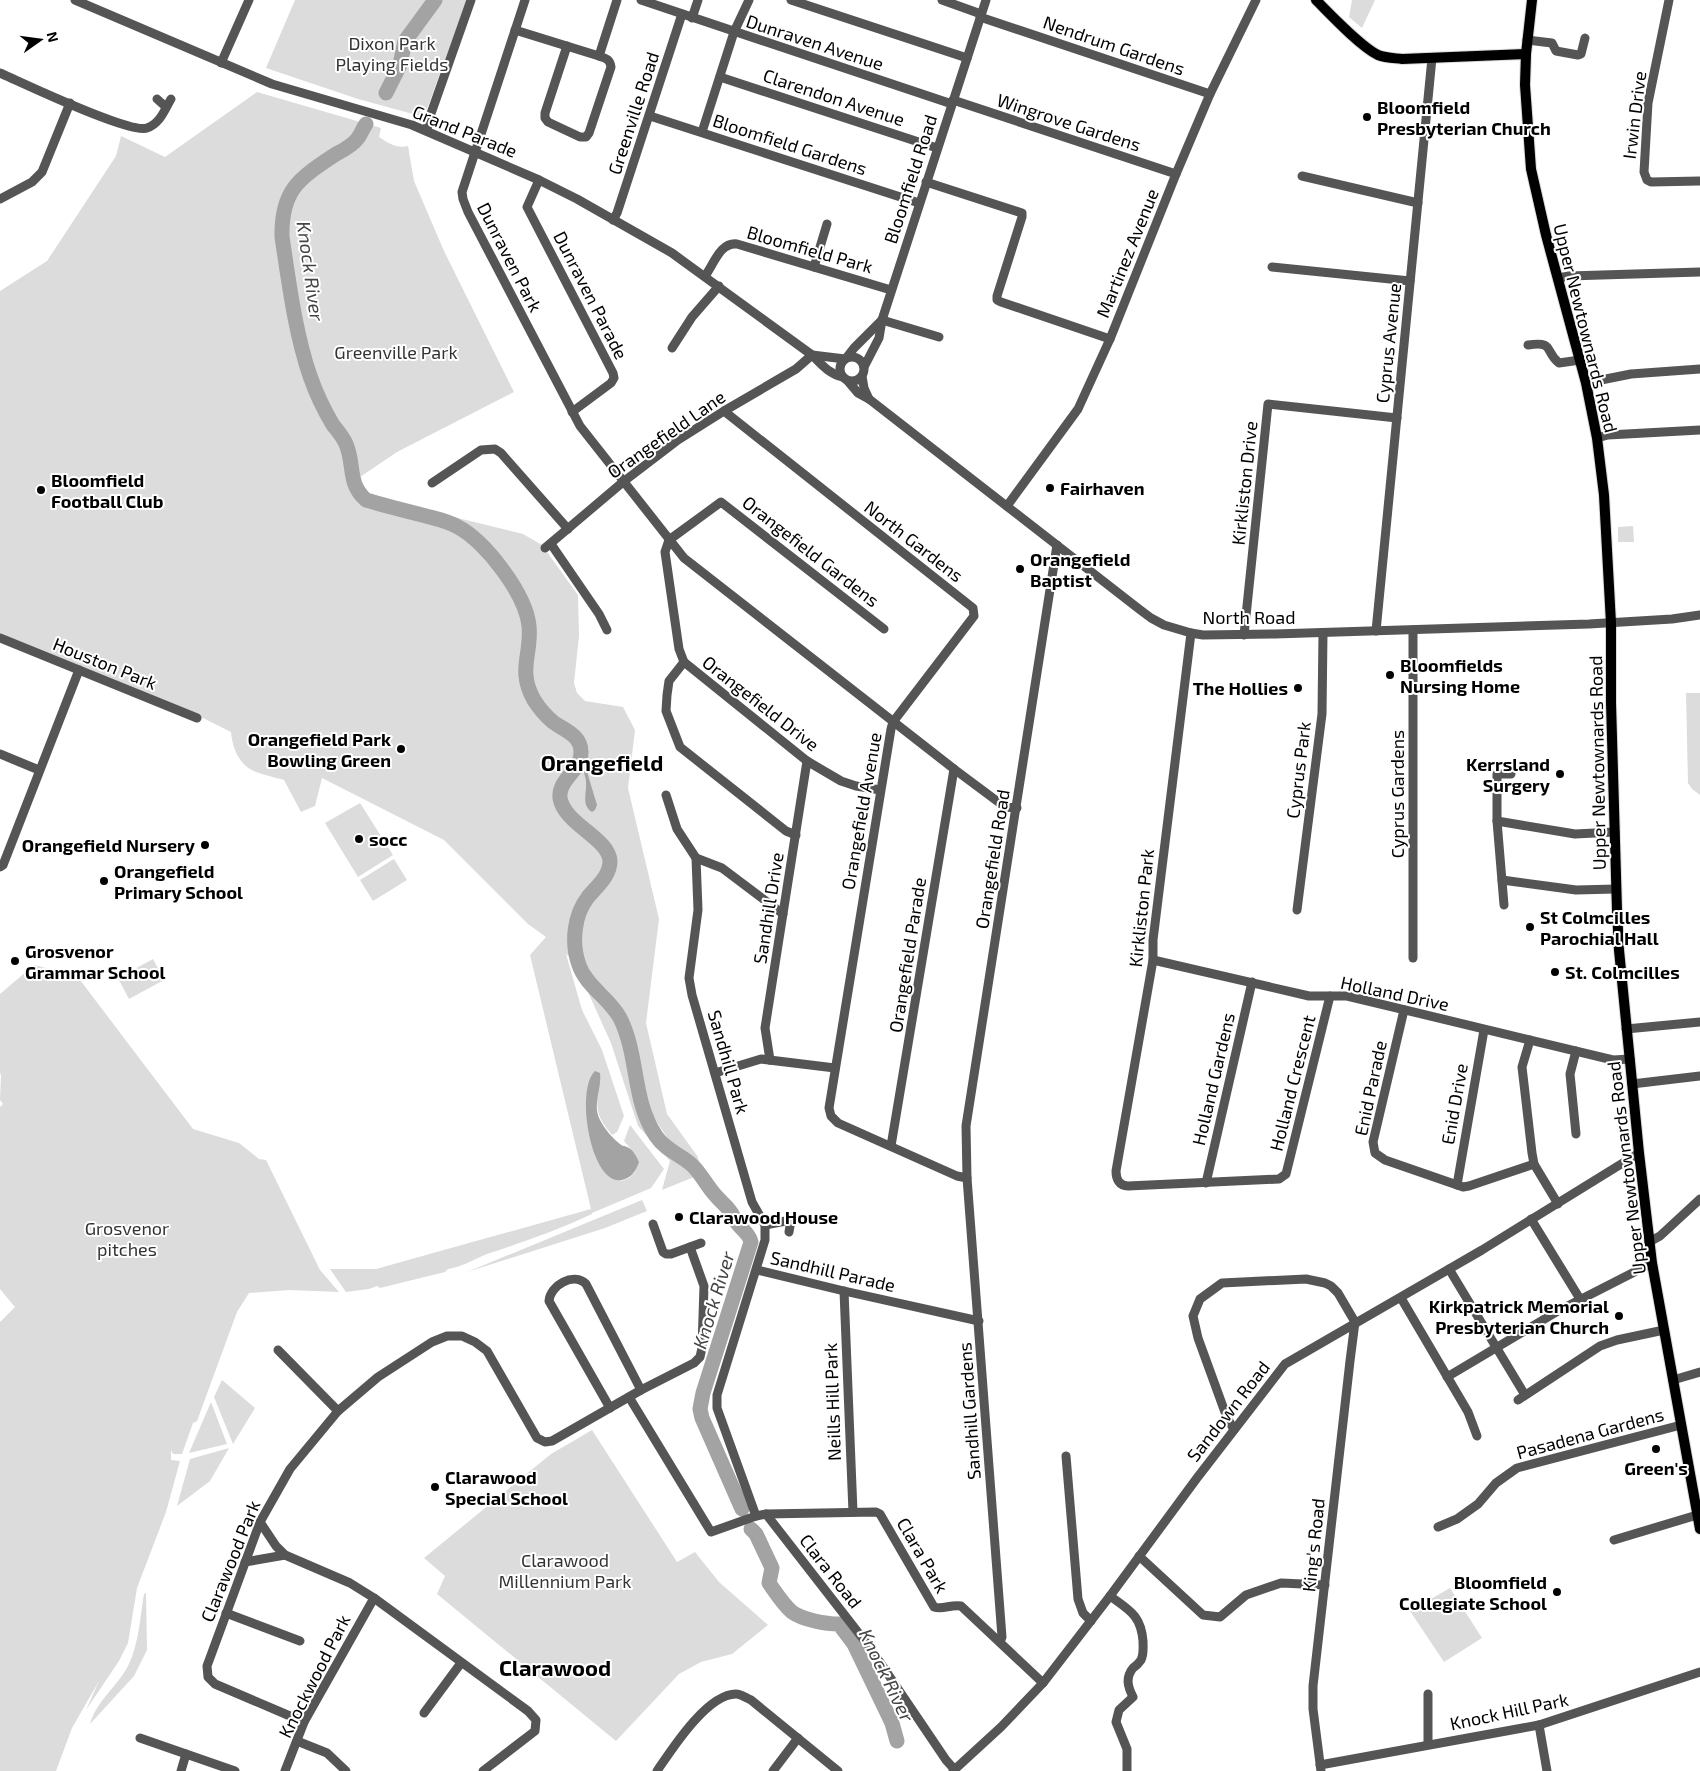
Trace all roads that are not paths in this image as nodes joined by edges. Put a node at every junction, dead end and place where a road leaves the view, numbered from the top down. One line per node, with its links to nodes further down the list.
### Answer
1 (75, 0): 28 (street, Grand Parade)
2 (249, 0): 28 (street)
3 (471, 0): 38 (street)
4 (525, 0): 19 (street, Dunraven Park)
5 (617, 0): 25 (street)
6 (641, 0): 16 (street, Dunraven Avenue)
7 (698, 0): 18 (street)
8 (749, 0): 20 (street)
9 (791, 0): 26 (street)
10 (942, 0): 17 (street, Nendrum Gardens)
11 (986, 0): 17 (street, Bloomfield Road)
12 (1256, 0): 31 (street, Martinez Avenue)
13 (1316, 0): 27 (main road)
14 (1532, 0): 22 (main road, Upper Newtownards Road)
15 (1669, 0): 45 (street, Irwin Drive)
16 (682, 14): 18 (street, Dunraven Avenue); 37 (street, Greenville Road)
17 (981, 15): 26 (street, Bloomfield Road); 31 (street, Nendrum Gardens)
18 (692, 18): 20 (street, Dunraven Avenue)
19 (515, 30): 23 (street); 41 (street, Dunraven Park)
20 (734, 32): 30 (street); 34 (street, Dunraven Avenue)
21 (1585, 38): 22 (street)
22 (1527, 40): 24 (main road, Upper Newtownards Road)
23 (567, 46): 25 (street); 25 (street)
24 (1526, 54): 27 (main road); 56 (main road, Upper Newtownards Road)
25 (599, 56)
26 (967, 58): 34 (street, Bloomfield Road)
27 (1432, 58): 48 (street, Cyprus Avenue)
28 (221, 63): 38 (street, Grand Parade)
29 (0, 73): 35 (street)
30 (720, 77): 39 (street); 40 (street, Clarendon Avenue)
31 (1210, 94): 42 (street, Martinez Avenue)
32 (157, 99): 36 (street)
33 (171, 99): 36 (street)
34 (952, 102): 40 (street, Bloomfield Road); 42 (street, Wingrove Gardens)
35 (70, 103): 36 (street); 47 (street)
36 (166, 107)
37 (650, 116): 39 (street, Bloomfield Gardens); 50 (street, Greenville Road)
38 (427, 131): 41 (street, Grand Parade)
39 (702, 132): 49 (street, Bloomfield Gardens)
40 (937, 148): 46 (street, Bloomfield Road)
41 (476, 151): 44 (street, Grand Parade); 74 (street, Dunraven Park)
42 (1176, 174): 62 (street, Martinez Avenue)
43 (1302, 176): 48 (street)
44 (539, 180): 50 (street, Grand Parade); 74 (street, Dunraven Parade)
45 (1700, 181)
46 (926, 182): 49 (street, Bloomfield Road); 62 (street)
47 (0, 199)
48 (1418, 203): 57 (street, Cyprus Avenue)
49 (919, 204): 59 (street, Bloomfield Road)
50 (613, 220): 55 (street, Grand Parade)
51 (828, 224): 52 (street)
52 (814, 267): 55 (street, Bloomfield Park); 59 (street, Bloomfield Park)
53 (1272, 267): 57 (street)
54 (1700, 272): 56 (street)
55 (706, 276): 58 (street, Grand Parade)
56 (1558, 278): 67 (main road, Upper Newtownards Road)
57 (1410, 281): 75 (street, Cyprus Avenue)
58 (718, 286): 64 (street); 65 (street, Grand Parade)
59 (891, 290): 60 (street, Bloomfield Road)
60 (882, 320): 61 (street); 66 (street); 69 (street, Bloomfield Road)
61 (939, 337)
62 (1110, 340): 80 (street, Martinez Avenue)
63 (1528, 345): 67 (street)
64 (672, 348)
65 (812, 355): 66 (street, Grand Parade); 70 (street, Grand Parade); 73 (street, Orangefield Lane)
66 (846, 358): 69 (street); 70 (street)
67 (1580, 360): 71 (main road, Upper Newtownards Road)
68 (1700, 369): 71 (street)
69 (863, 371): 70 (street); 72 (street)
70 (845, 378): 72 (street, Grand Parade)
71 (1586, 383): 77 (main road, Upper Newtownards Road)
72 (869, 399): 80 (street, North Road)
73 (724, 411): 78 (street, Orangefield Lane); 97 (street, North Gardens)
74 (572, 412): 78 (street, Dunraven Park)
75 (1397, 418): 89 (street, Cyprus Avenue); 92 (street, Kirkliston Drive)
76 (1700, 430): 77 (street)
77 (1597, 438): 85 (main road, Upper Newtownards Road)
78 (623, 482): 81 (street, Orangefield Lane); 82 (street, Orangefield Avenue)
79 (432, 483): 81 (street)
80 (1007, 506): 83 (street, North Road)
81 (568, 529): 87 (street, Orangefield Lane)
82 (668, 540): 86 (street, Orangefield Gardens); 94 (street, Orangefield Drive); 97 (street, Orangefield Avenue)
83 (1057, 545): 90 (street, North Road); 105 (street, Orangefield Road)
84 (1700, 615): 85 (street, North Road)
85 (1611, 623): 88 (street, North Road); 107 (main road, Upper Newtownards Road)
86 (884, 629)
87 (608, 630)
88 (1414, 630): 89 (street, North Road); 116 (street, Cyprus Gardens)
89 (1376, 631): 91 (street, North Road)
90 (1191, 633): 92 (street, North Road); 117 (street, Kirkliston Park)
91 (1323, 633): 92 (street, North Road); 114 (street, Cyprus Park)
92 (1244, 635)
93 (0, 638): 95 (street, Houston Park)
94 (684, 662): 99 (street, Orangefield Drive); 108 (street)
95 (79, 670): 96 (street, Houston Park); 101 (street)
96 (197, 718)
97 (893, 722): 100 (street); 103 (street, Orangefield Avenue)
98 (0, 754): 101 (street)
99 (807, 761): 103 (street, Orangefield Drive); 108 (street, Sandhill Drive)
100 (954, 769): 105 (street); 133 (street, Orangefield Parade)
101 (40, 770): 110 (street)
102 (1512, 774): 106 (street)
103 (880, 790): 128 (street, Orangefield Avenue)
104 (666, 795): 109 (street)
105 (1017, 808): 136 (street, Orangefield Road)
106 (1497, 821): 107 (street); 111 (street)
107 (1615, 832): 112 (main road, Upper Newtownards Road)
108 (796, 835): 115 (street, Sandhill Drive)
109 (696, 858): 115 (street); 129 (street, Sandhill Park)
110 (0, 867)
111 (1502, 880): 112 (street); 113 (street)
112 (1616, 889): 122 (main road, Upper Newtownards Road)
113 (1504, 905)
114 (1297, 910)
115 (783, 914): 127 (street, Sandhill Drive)
116 (1413, 958)
117 (1153, 960): 118 (street, Holland Drive); 137 (street, Kirkliston Park)
118 (1252, 982): 119 (street, Holland Drive); 137 (street, Holland Gardens)
119 (1330, 996): 120 (street, Holland Drive); 137 (street, Holland Crescent)
120 (1404, 1010): 123 (street, Holland Drive); 138 (street, Enid Parade)
121 (1700, 1022): 122 (street)
122 (1626, 1029): 126 (main road, Upper Newtownards Road)
123 (1484, 1030): 124 (street, Holland Drive); 138 (street, Enid Drive)
124 (1530, 1040): 125 (street, Holland Drive); 135 (street)
125 (1576, 1051): 126 (street, Holland Drive); 132 (street)
126 (1630, 1059): 131 (main road, Upper Newtownards Road)
127 (770, 1060): 128 (street); 129 (street)
128 (835, 1068): 133 (street, Orangefield Avenue)
129 (715, 1073): 143 (street, Sandhill Park)
130 (1700, 1076): 131 (street)
131 (1632, 1084): 134 (main road, Upper Newtownards Road)
132 (1576, 1134)
133 (891, 1146): 136 (street, Orangefield Avenue)
134 (1639, 1153): 140 (street, Sandown Road); 145 (main road, Upper Newtownards Road)
135 (1534, 1164): 138 (street, Enid Parade); 140 (street)
136 (967, 1178): 154 (street, Sandhill Gardens)
137 (1206, 1183)
138 (1457, 1185)
139 (1700, 1199): 145 (street)
140 (1558, 1204): 141 (street, Sandown Road)
141 (1531, 1219): 149 (street, Sandown Road); 153 (street)
142 (652, 1224): 147 (street)
143 (765, 1225): 144 (street); 150 (street)
144 (789, 1232)
145 (1649, 1242): 148 (main road, Upper Newtownards Road)
146 (701, 1243): 147 (street)
147 (690, 1247): 162 (street, Clarawood Park)
148 (1652, 1263): 153 (street); 156 (main road, Upper Newtownards Road)
149 (1450, 1269): 152 (street, Sandown Road); 157 (street)
150 (757, 1270): 151 (street, Sandhill Parade); 171 (street, Sandhill Parade)
151 (844, 1291): 154 (street, Sandhill Parade); 170 (street, Neills Hill Park)
152 (1401, 1298): 155 (street, Sandown Road); 160 (street)
153 (1580, 1299): 157 (street)
154 (979, 1321): 186 (street, Sandhill Gardens)
155 (1356, 1322): 167 (street, Sandown Road); 167 (street); 180 (street, King's Road)
156 (1664, 1330): 157 (street); 161 (main road, Upper Newtownards Road)
157 (1496, 1347): 160 (street)
158 (278, 1350): 165 (street)
159 (1700, 1372): 161 (street)
160 (1447, 1377): 168 (street)
161 (1673, 1380): 166 (main road, Upper Newtownards Road)
162 (641, 1390): 163 (street, Clarawood Park); 164 (street)
163 (629, 1397): 164 (street, Clarawood Park); 171 (street, Clara Park)
164 (610, 1408): 165 (street, Clarawood Park)
165 (338, 1411): 173 (street, Clarawood Park)
166 (1681, 1425): 172 (main road, Upper Newtownards Road); 174 (street, Pasadena Gardens)
167 (1234, 1430): 178 (street, Sandown Road)
168 (1477, 1436)
169 (1066, 1456): 184 (street)
170 (853, 1512): 171 (street, Clara Park); 186 (street, Clara Park)
171 (761, 1515): 200 (street, Clara Road)
172 (1697, 1515): 175 (main road, Upper Newtownards Road); 176 (street)
173 (260, 1522): 177 (street); 179 (street, Clarawood Park)
174 (1438, 1528)
175 (1700, 1529)
176 (1614, 1540)
177 (285, 1555): 179 (street); 182 (street)
178 (1139, 1556): 180 (street); 181 (street, Sandown Road)
179 (245, 1562): 183 (street, Clarawood Park)
180 (1325, 1585): 199 (street, King's Road)
181 (1110, 1596): 184 (street, Sandown Road); 209 (street)
182 (374, 1598): 187 (street); 192 (street, Knockwood Park)
183 (226, 1613): 185 (street); 192 (street, Clarawood Park)
184 (1091, 1621): 189 (street, Sandown Road)
185 (300, 1641)
186 (1000, 1642): 189 (street, Clara Park)
187 (461, 1663): 191 (street); 205 (street)
188 (1700, 1672): 193 (street, Knock Hill Park)
189 (1043, 1683): 200 (street, Sandown Road)
190 (1428, 1694): 197 (street)
191 (424, 1713)
192 (304, 1722): 196 (street, Knockwood Park)
193 (1539, 1725): 197 (street, Knock Hill Park); 210 (street)
194 (140, 1738): 198 (street)
195 (798, 1738): 206 (street); 207 (street); 208 (street)
196 (298, 1740): 203 (street, Knockwood Park); 204 (street)
197 (1428, 1744): 199 (street, Knock Hill Park)
198 (186, 1754): 201 (street); 202 (street)
199 (1320, 1768)
200 (954, 1770)
201 (181, 1771)
202 (235, 1771)
203 (286, 1771)
204 (346, 1771)
205 (483, 1771)
206 (657, 1771)
207 (773, 1771)
208 (838, 1771)
209 (1127, 1771)
210 (1547, 1771)

